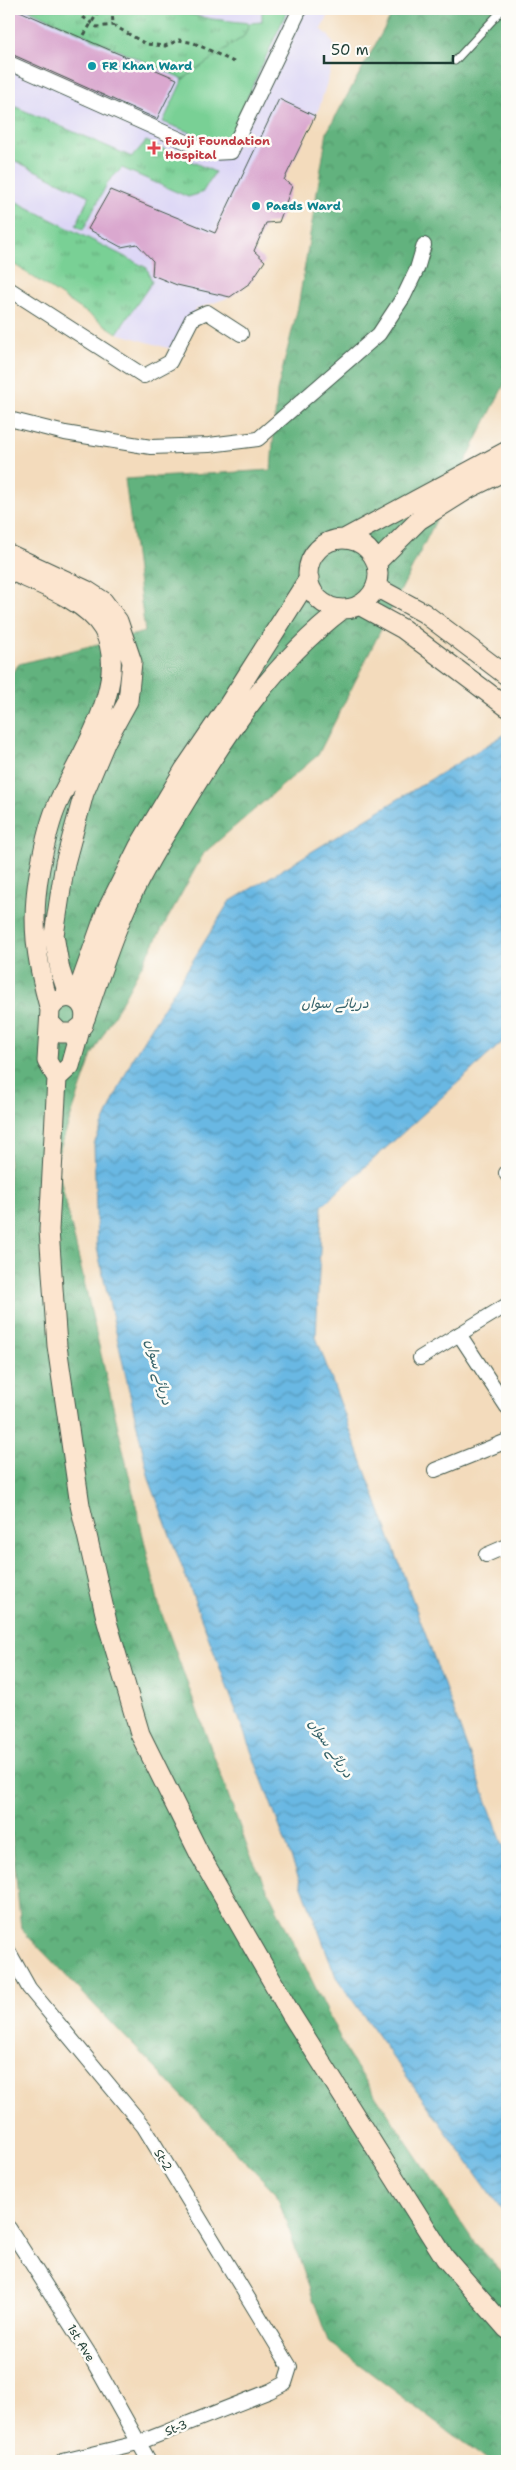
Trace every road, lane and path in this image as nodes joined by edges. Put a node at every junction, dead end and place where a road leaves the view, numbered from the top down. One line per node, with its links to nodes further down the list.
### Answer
1 (81, 9): 6 (path)
2 (100, 9): 6 (path)
3 (112, 9): 7 (path)
4 (300, 9): 11 (street)
5 (503, 9): 9 (lane)
6 (90, 23): 7 (path); 8 (path)
7 (113, 25): 10 (path)
8 (84, 35)
9 (455, 61)
10 (234, 62)
11 (9, 63)
12 (424, 245): 15 (street)
13 (9, 289): 14 (street)
14 (241, 334)
15 (9, 419)
16 (507, 451): 18 (main road)
17 (507, 470): 20 (main road)
18 (344, 540): 20 (main road); 22 (main road)
19 (9, 554): 27 (main road)
20 (376, 563): 23 (main road)
21 (9, 570): 28 (main road)
22 (309, 578): 24 (main road); 27 (main road)
23 (376, 587): 24 (main road); 25 (main road)
24 (351, 607): 26 (main road); 29 (main road)
25 (507, 676)
26 (507, 707)
27 (72, 998): 28 (main road); 29 (main road)
28 (50, 1017): 29 (main road); 30 (main road)
29 (82, 1024): 30 (main road)
30 (58, 1078): 41 (main road)
31 (507, 1304): 32 (street)
32 (459, 1334): 33 (street); 34 (street)
33 (420, 1358)
34 (507, 1407)
35 (507, 1442): 36 (street)
36 (435, 1470)
37 (507, 1546): 38 (street)
38 (486, 1555)
39 (9, 1952): 42 (street, St-2)
40 (9, 2228): 43 (street, 1st Ave)
41 (507, 2329)
42 (286, 2383): 43 (street, St-3)
43 (138, 2443): 44 (street, St-3); 45 (street, 1st Ave)
44 (63, 2461)
45 (149, 2461)

